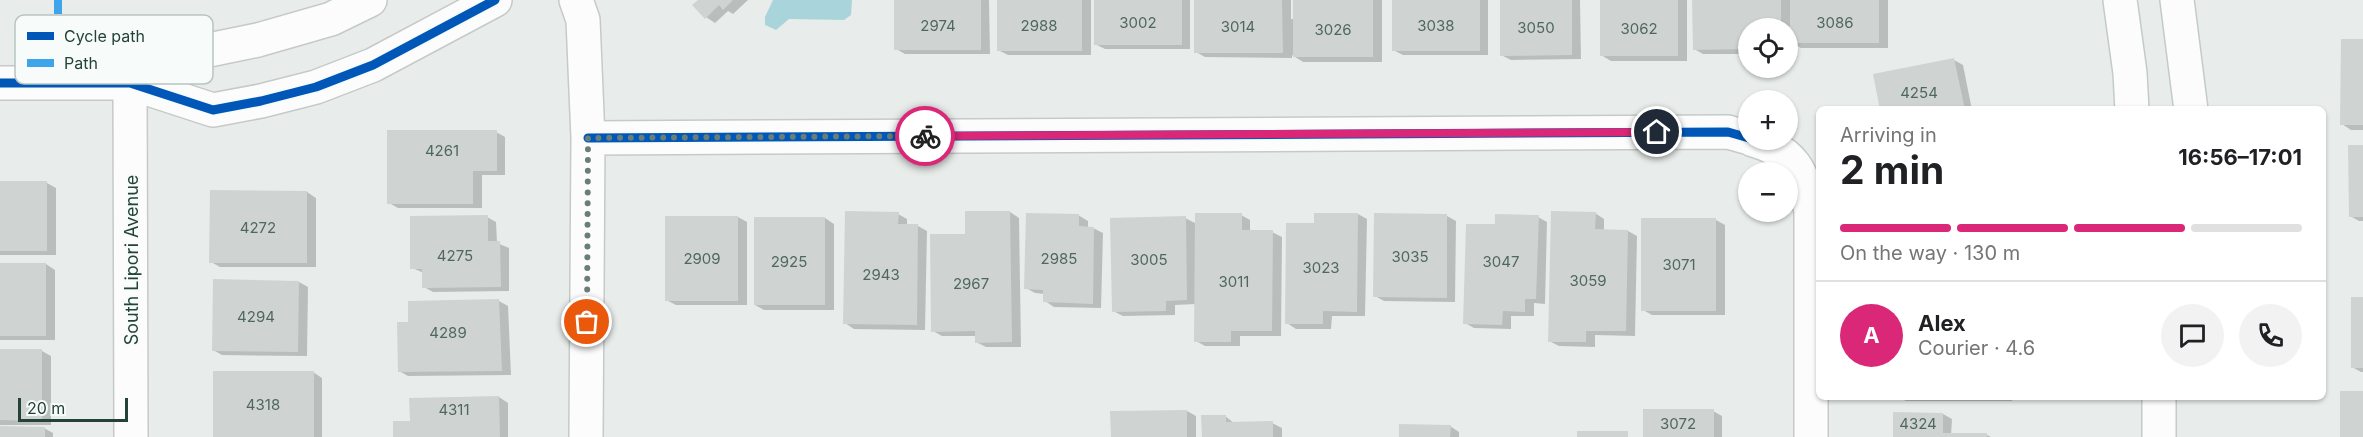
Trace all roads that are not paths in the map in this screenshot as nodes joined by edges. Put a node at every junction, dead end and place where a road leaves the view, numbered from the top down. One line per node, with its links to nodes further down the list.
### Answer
1 (370, 0): 6 (street)
2 (495, 0): 8 (street)
3 (576, 0): 12 (street)
4 (2120, 0): 9 (street)
5 (2177, 0): 10 (street)
6 (213, 49)
7 (130, 84): 15 (street, South Lipori Avenue)
8 (133, 84)
9 (2132, 106)
10 (2190, 106)
11 (1738, 135): 12 (street)
12 (588, 138): 16 (street)
13 (1777, 150): 17 (street)
14 (2158, 400): 18 (street)
15 (131, 437)
16 (586, 437)
17 (1811, 437)
18 (2159, 437)

